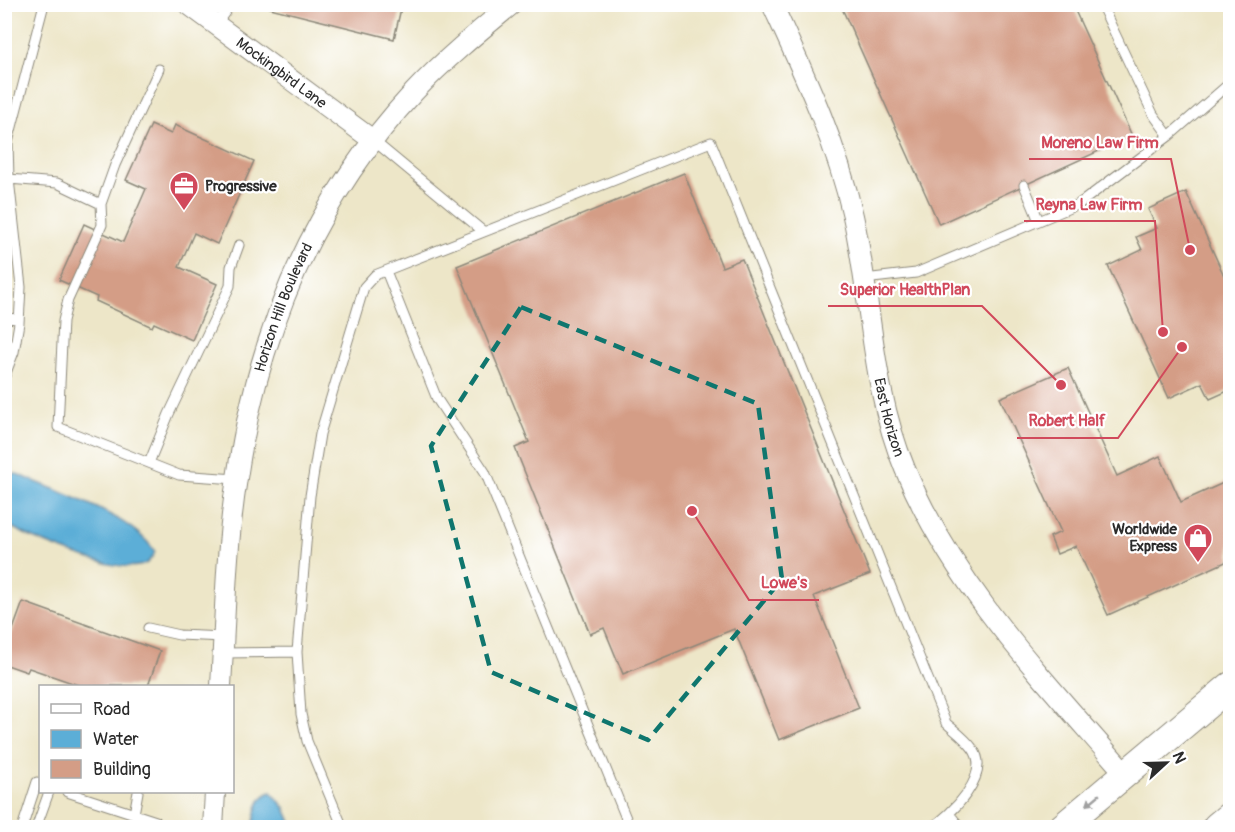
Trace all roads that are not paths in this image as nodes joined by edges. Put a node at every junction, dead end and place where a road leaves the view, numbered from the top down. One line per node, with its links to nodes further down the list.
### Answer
1 (44, 4): 12 (lane)
2 (188, 4): 7 (street, Mockingbird Lane)
3 (231, 4): 7 (lane)
4 (512, 4): 11 (street, Horizon Hill Boulevard)
5 (772, 4): 19 (street, East Horizon)
6 (1101, 4): 10 (lane)
7 (217, 23): 11 (street, Mockingbird Lane)
8 (159, 69): 14 (lane)
9 (1230, 83): 10 (lane)
10 (1169, 136): 15 (lane)
11 (374, 141): 16 (lane); 24 (street, Horizon Hill Boulevard)
12 (9, 179): 14 (lane); 21 (lane)
13 (1024, 185): 15 (lane)
14 (101, 204): 23 (lane)
15 (1039, 220): 19 (lane)
16 (484, 232): 18 (lane); 37 (lane)
17 (239, 245): 23 (lane)
18 (386, 271): 27 (lane); 44 (lane)
19 (863, 279): 30 (street, East Horizon)
20 (4, 318): 21 (lane)
21 (19, 319): 22 (lane)
22 (4, 378)
23 (149, 463): 24 (lane)
24 (236, 480): 26 (street, Horizon Hill Boulevard)
25 (148, 628): 26 (lane)
26 (224, 645): 27 (lane); 28 (street, Horizon Hill Boulevard)
27 (297, 652): 43 (lane)
28 (221, 685)
29 (1230, 686): 30 (main road)
30 (1125, 773): 47 (main road, one-way to 47)
31 (39, 783): 39 (lane)
32 (49, 793): 40 (lane)
33 (70, 793): 36 (lane)
34 (138, 793): 36 (lane)
35 (215, 793): 42 (street)
36 (134, 814): 41 (lane)
37 (950, 815): 45 (lane); 46 (lane)
38 (1230, 819): 48 (highway)
39 (22, 828)
40 (36, 828)
41 (158, 828)
42 (213, 828)
43 (343, 828)
44 (630, 828)
45 (931, 828)
46 (961, 828)
47 (1061, 828)
48 (1219, 828)

